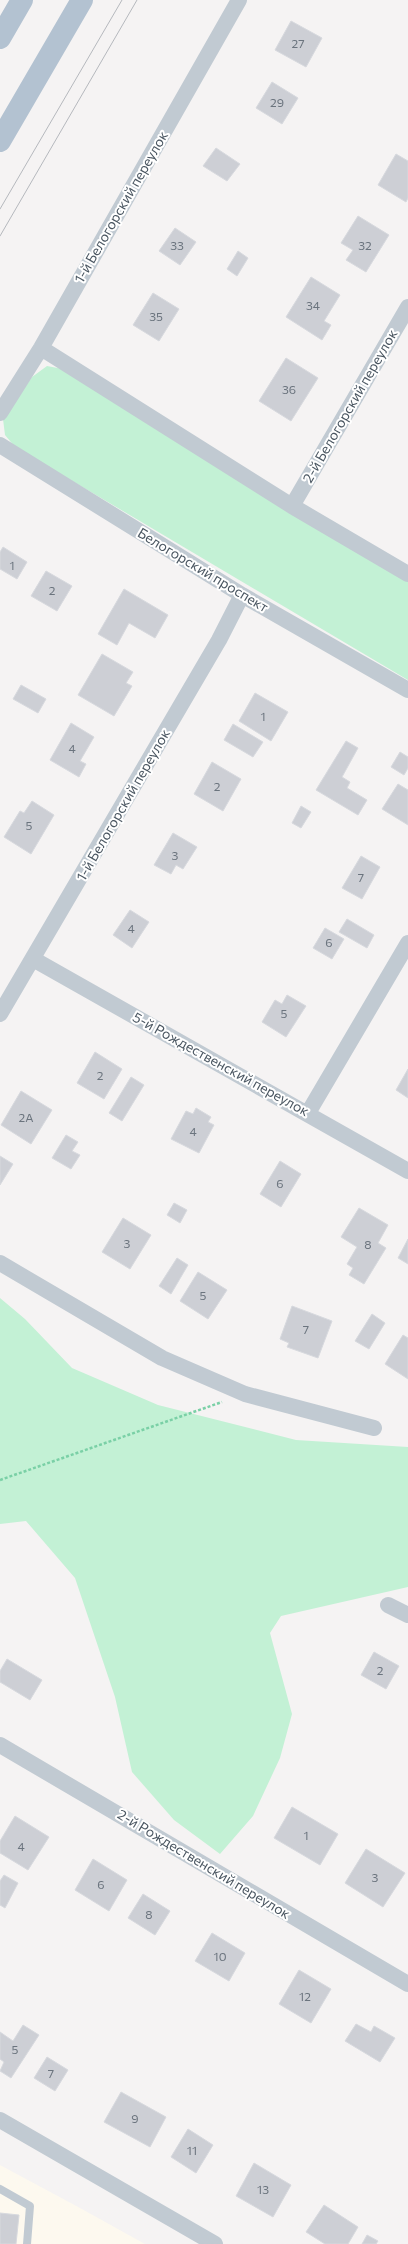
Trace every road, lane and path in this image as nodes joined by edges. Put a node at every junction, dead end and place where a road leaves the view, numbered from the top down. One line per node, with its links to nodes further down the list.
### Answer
1 (22, 0): 4 (main road)
2 (82, 0): 5 (main road)
3 (239, 0): 7 (street, 1-й Белогорский переулок)
4 (0, 38)
5 (0, 141)
6 (408, 307): 10 (street, 2-й Белогорский переулок)
7 (41, 348): 8 (street, 1-й Белогорский переулок); 10 (street)
8 (0, 413)
9 (0, 445): 12 (street, Белогорский проспект)
10 (292, 506): 11 (street)
11 (408, 574)
12 (242, 595): 13 (street, Белогорский проспект); 15 (street, 1-й Белогорский переулок)
13 (408, 690)
14 (408, 943): 17 (street)
15 (33, 959): 16 (street, 1-й Белогорский переулок); 17 (street, 5-й Рождественский переулок)
16 (0, 1014)
17 (308, 1113): 18 (street, 5-й Рождественский переулок)
18 (408, 1171)
19 (0, 1263): 20 (street)
20 (246, 1394): 21 (street); 22 (path)
21 (374, 1428)
22 (0, 1480)
23 (388, 1605): 24 (street)
24 (408, 1615)
25 (0, 1745): 26 (street, 2-й Рождественский переулок)
26 (408, 1984)
27 (0, 2120): 30 (street)
28 (0, 2189): 29 (lane)
29 (27, 2244)
30 (214, 2244)

